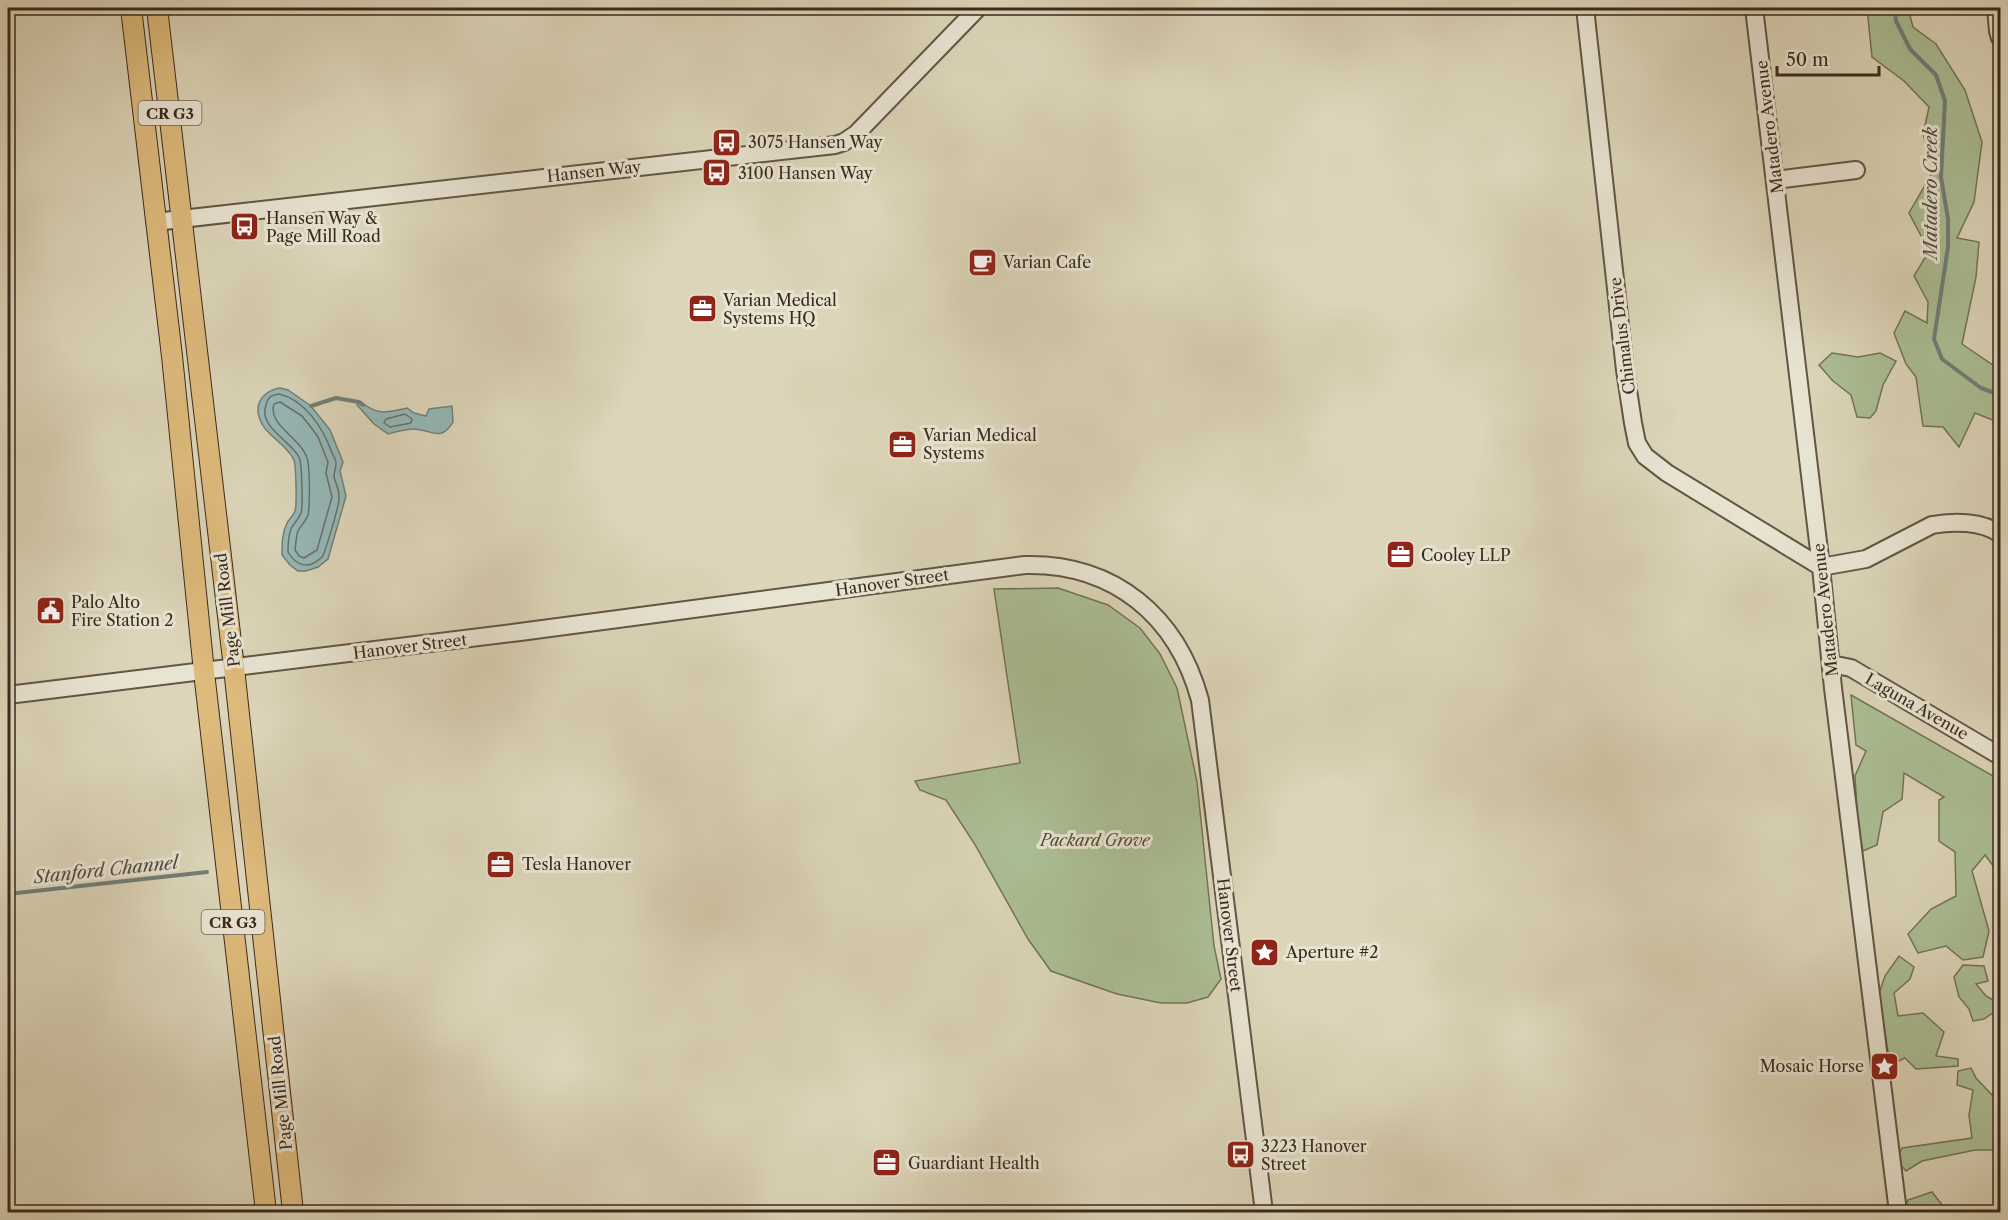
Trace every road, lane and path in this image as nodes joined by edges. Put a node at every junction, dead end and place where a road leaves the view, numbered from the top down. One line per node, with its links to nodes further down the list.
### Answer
1 (131, 8): 11 (main road, Page Mill Road / CR G3)
2 (157, 8): 10 (main road, Page Mill Road / CR G3)
3 (978, 8): 10 (street, Hansen Way)
4 (1585, 8): 13 (street, Chimalus Drive)
5 (1754, 8): 9 (street, Matadero Avenue)
6 (1996, 8): 7 (street)
7 (2001, 38)
8 (1856, 170): 9 (street)
9 (1775, 180): 13 (street, Matadero Avenue)
10 (182, 219): 11 (street, Hansen Way); 15 (main road, Page Mill Road / CR G3)
11 (155, 222): 16 (main road, Page Mill Road / CR G3)
12 (2001, 534): 13 (street)
13 (1821, 567): 14 (street, Matadero Avenue)
14 (1831, 664): 18 (street, Laguna Avenue); 22 (street, Matadero Avenue)
15 (234, 668): 16 (street, Hanover Street); 20 (main road, Page Mill Road / CR G3); 21 (street, Hanover Street)
16 (204, 672): 17 (street, Hanover Street); 19 (main road, Page Mill Road / CR G3)
17 (8, 695)
18 (2001, 756)
19 (266, 1212)
20 (294, 1212)
21 (1264, 1212)
22 (1898, 1212)

